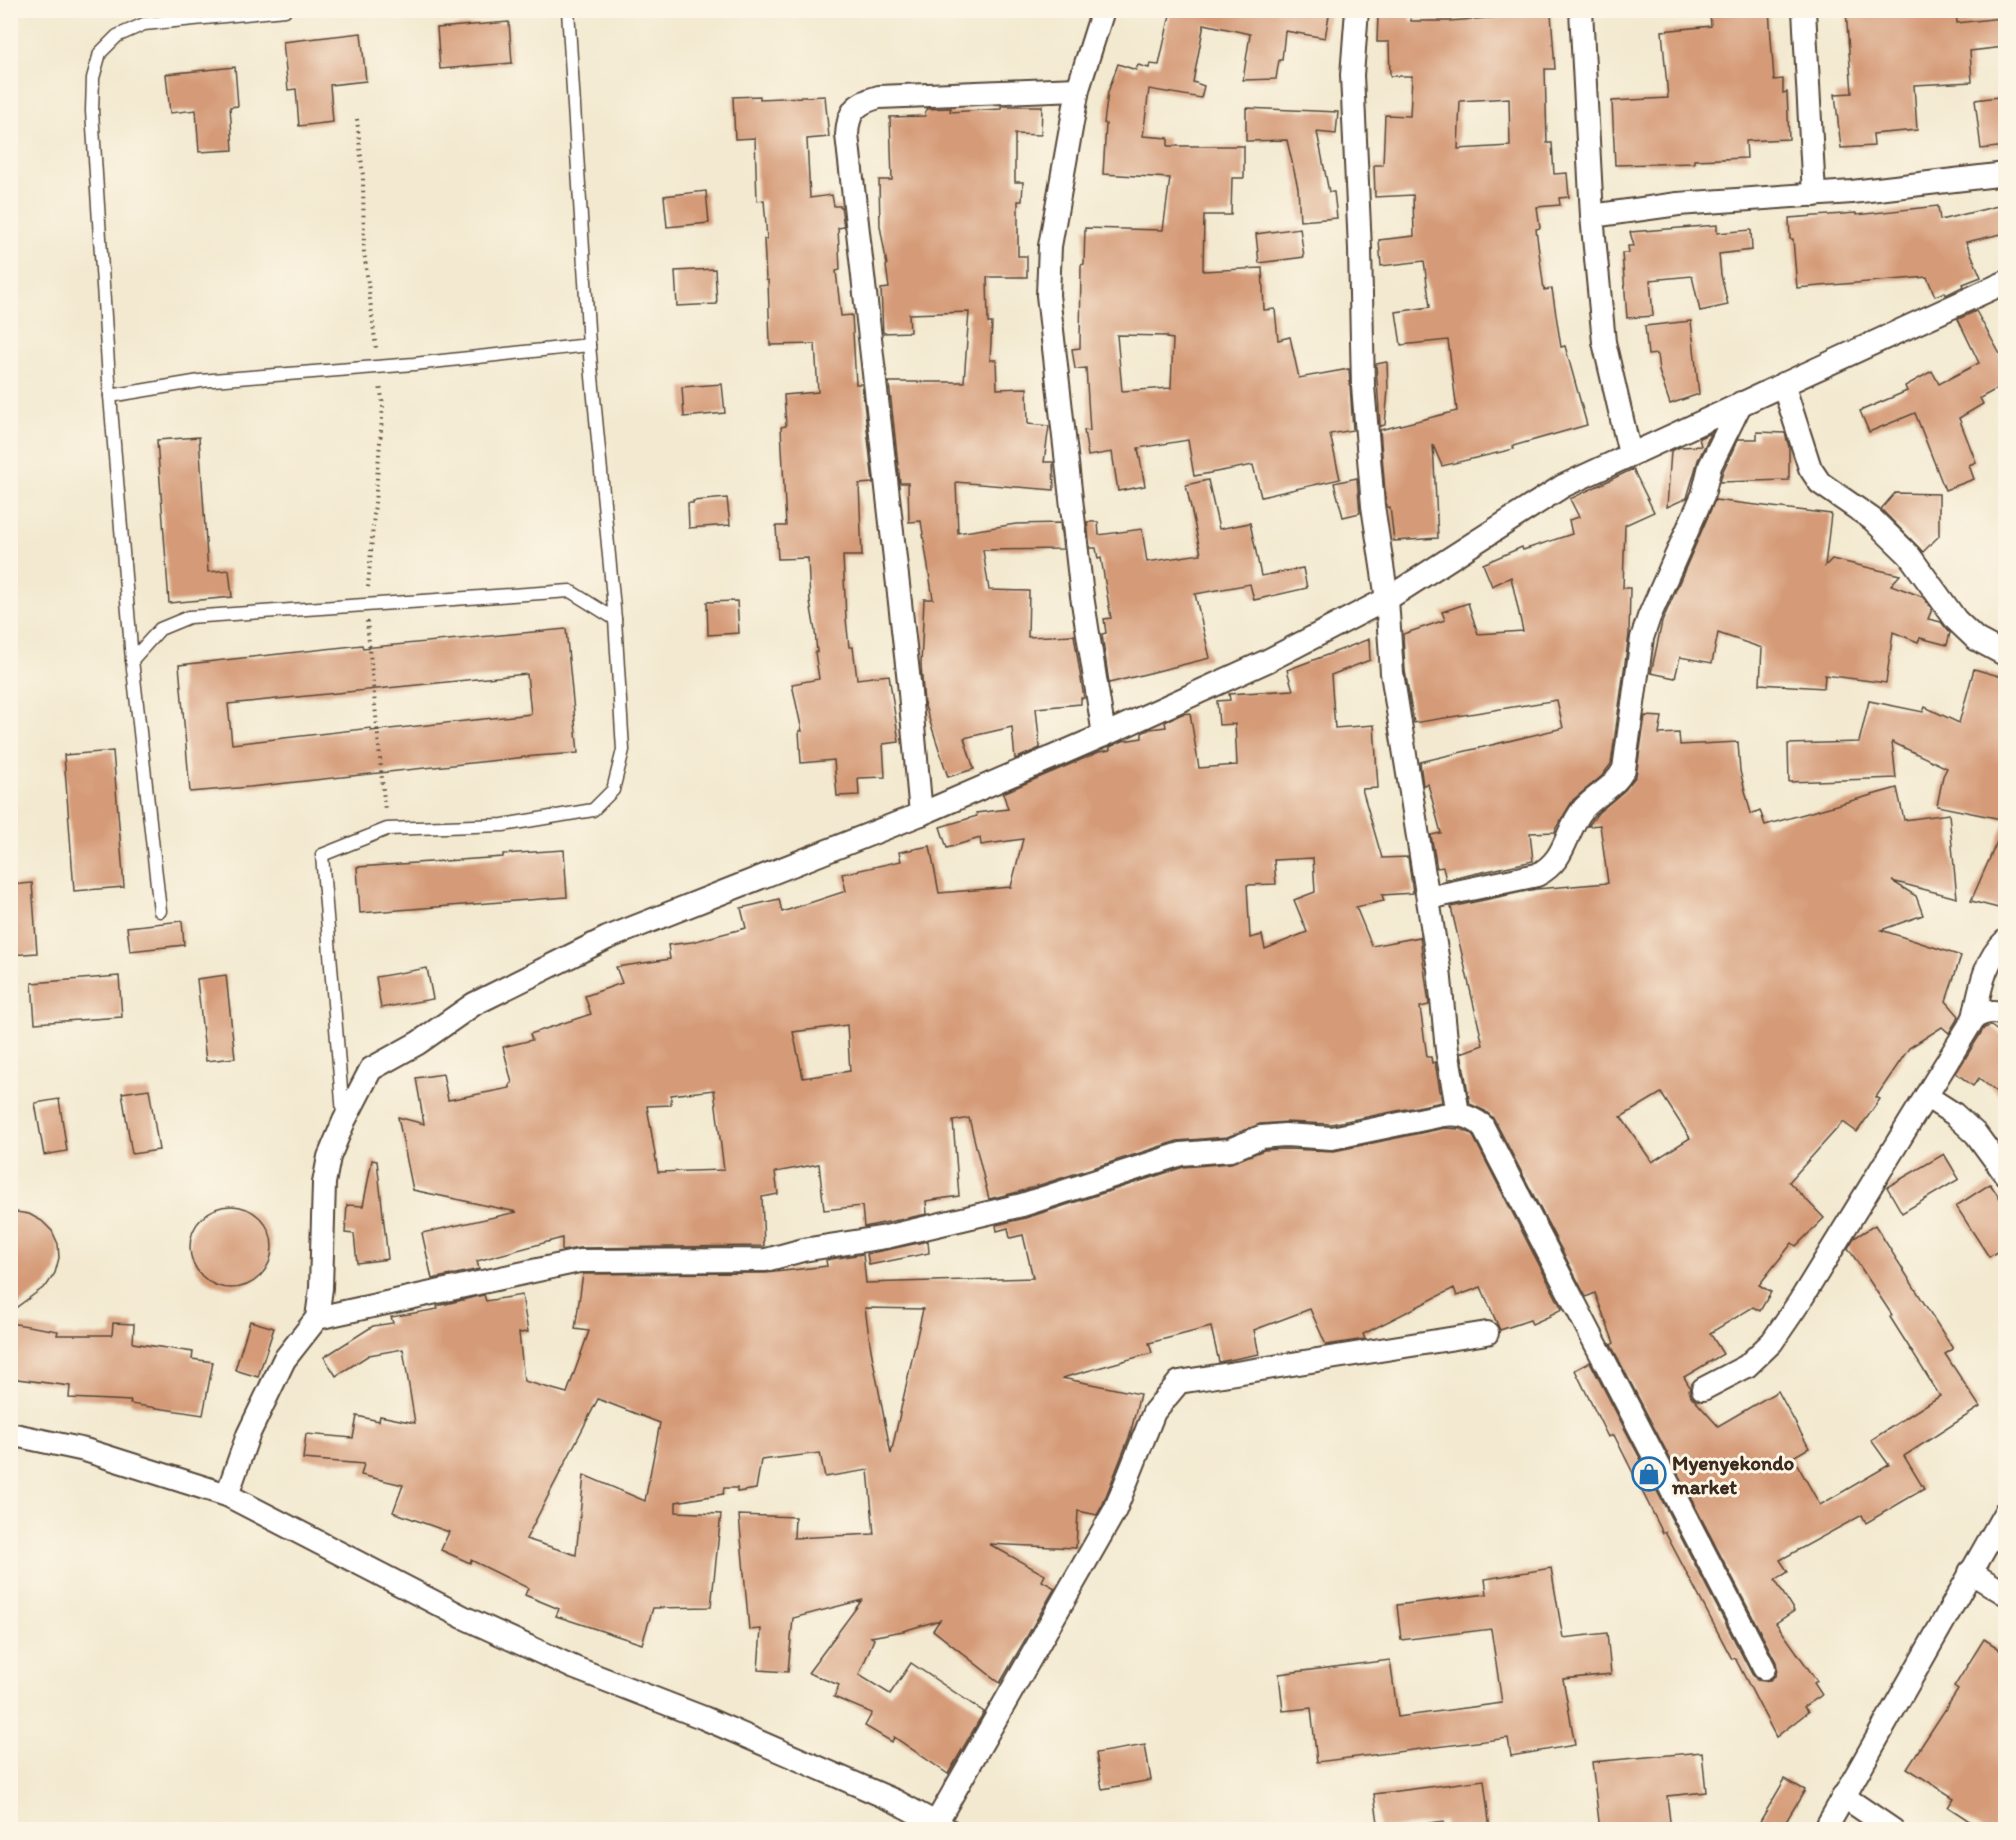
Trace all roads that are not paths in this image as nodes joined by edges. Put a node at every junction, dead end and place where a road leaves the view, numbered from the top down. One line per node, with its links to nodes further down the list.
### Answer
1 (285, 10): 14 (lane)
2 (568, 10): 12 (lane)
3 (1103, 10): 7 (street)
4 (1357, 10): 17 (street)
5 (1581, 10): 10 (street)
6 (1804, 10): 9 (street)
7 (1078, 89): 21 (street); 22 (street)
8 (2006, 174): 9 (street)
9 (1814, 195): 10 (street)
10 (1592, 216): 16 (street)
11 (2006, 282): 13 (street)
12 (589, 345): 14 (lane); 18 (lane)
13 (1783, 384): 15 (street); 19 (street)
14 (110, 396): 20 (lane)
15 (1741, 403): 16 (street); 23 (street)
16 (1630, 454): 17 (street)
17 (1387, 599): 21 (street); 23 (street)
18 (615, 619): 20 (lane); 30 (lane)
19 (2006, 655)
20 (132, 660): 24 (lane)
21 (1104, 735): 22 (street)
22 (921, 814): 30 (street)
23 (1428, 898): 29 (street)
24 (160, 911)
25 (2006, 940): 27 (street)
26 (2006, 1015): 27 (street)
27 (1974, 1018): 28 (street)
28 (1926, 1096): 31 (street); 34 (street)
29 (1458, 1113): 32 (street); 40 (street)
30 (344, 1121): 32 (street)
31 (2006, 1175)
32 (317, 1317): 36 (street)
33 (1487, 1334): 42 (street)
34 (1702, 1389)
35 (10, 1434): 36 (street)
36 (227, 1495): 42 (street)
37 (2006, 1511): 38 (street)
38 (1970, 1572): 39 (street); 41 (street)
39 (2006, 1594)
40 (1764, 1668)
41 (1843, 1796): 43 (street); 44 (street)
42 (942, 1826)
43 (1825, 1830)
44 (1893, 1830)

